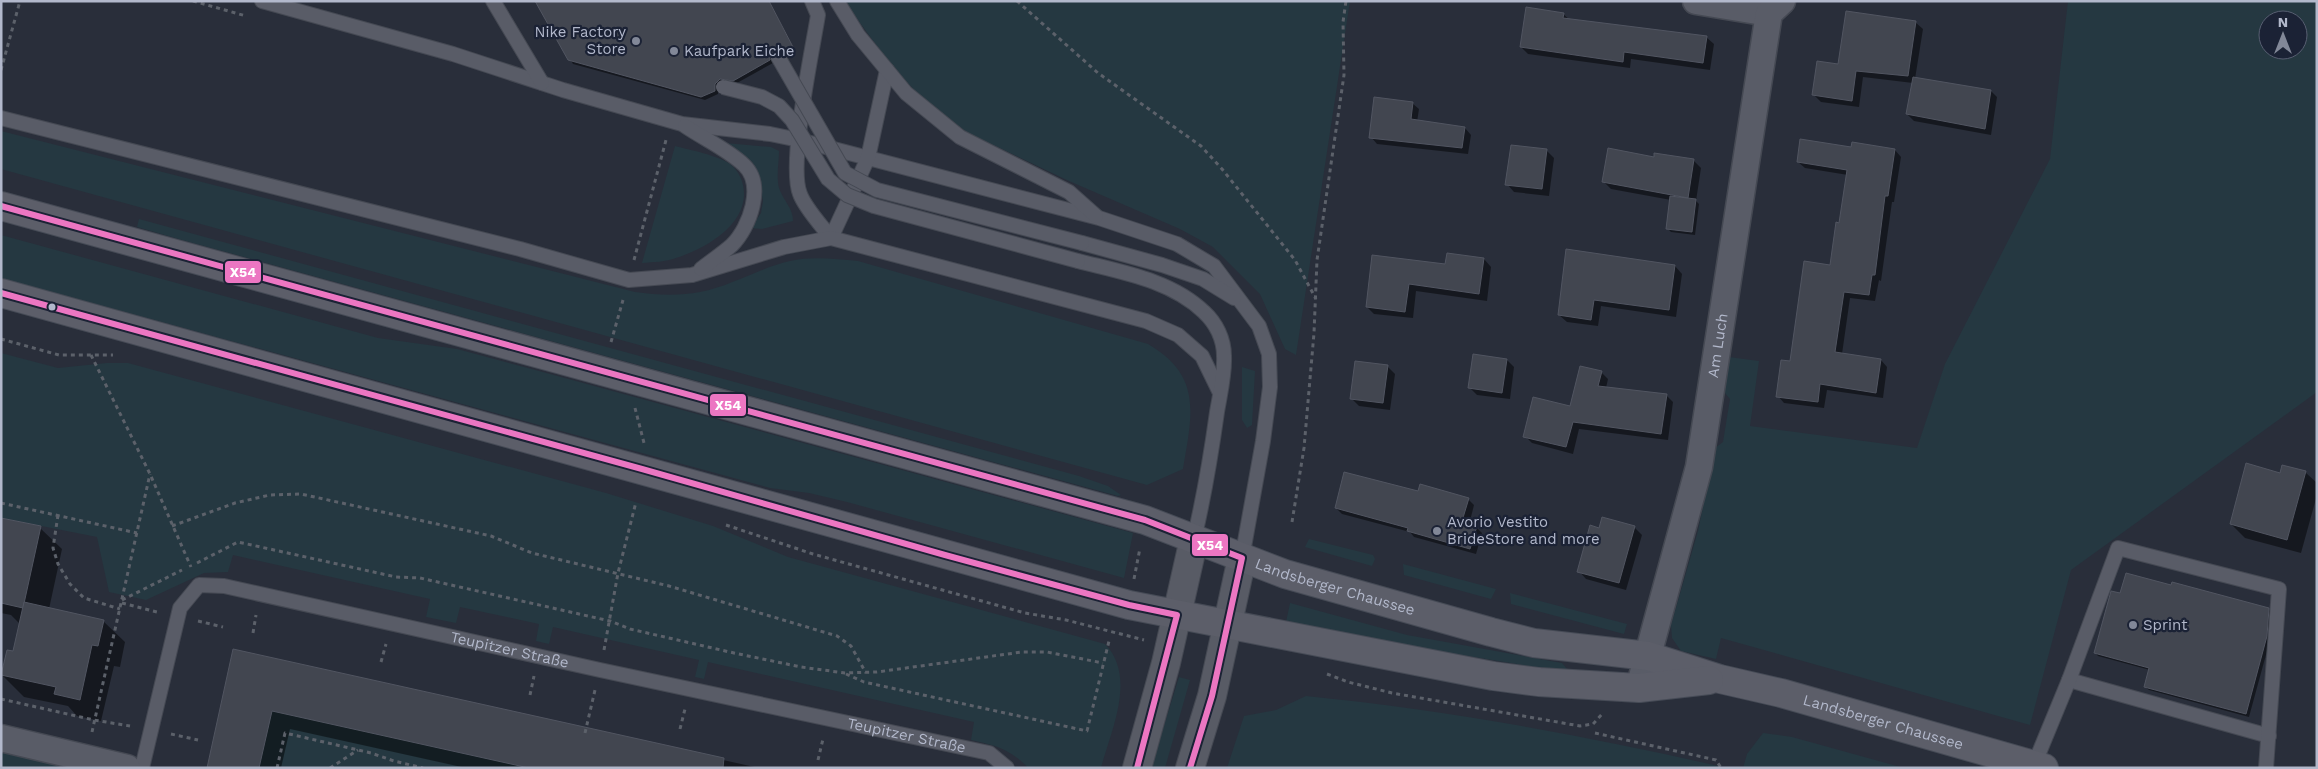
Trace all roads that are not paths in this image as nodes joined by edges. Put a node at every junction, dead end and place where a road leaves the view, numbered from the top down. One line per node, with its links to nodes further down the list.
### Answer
1 (262, 1): 9 (lane)
2 (493, 1): 9 (lane)
3 (812, 1): 11 (lane)
4 (837, 1): 8 (lane)
5 (1696, 1): 6 (street)
6 (1776, 7): 28 (street, Am Luch)
7 (776, 55): 22 (lane, bridge)
8 (887, 70): 16 (lane); 18 (lane)
9 (542, 83): 13 (lane)
10 (723, 86): 23 (lane, bridge)
11 (806, 96): 14 (lane); 15 (lane)
12 (1, 118): 20 (lane)
13 (677, 122): 14 (lane); 20 (lane)
14 (770, 134): 15 (lane)
15 (799, 140): 16 (lane); 19 (lane)
16 (868, 158): 18 (lane); 19 (lane)
17 (1, 206): 24 (main road, Landsberger Chaussee)
18 (1099, 218): 22 (lane)
19 (831, 238): 20 (lane); 23 (lane)
20 (692, 275)
21 (1, 294): 26 (main road, Landsberger Chaussee)
22 (1243, 303): 25 (lane)
23 (1220, 393): 24 (lane)
24 (1194, 539): 25 (main road, Landsberger Chaussee); 26 (main road)
25 (1239, 569): 27 (main road); 28 (main road, Landsberger Chaussee)
26 (1177, 615): 27 (main road, Landsberger Chaussee); 38 (main road)
27 (1227, 625): 31 (main road, Landsberger Chaussee); 39 (main road)
28 (1648, 656): 29 (main road, Landsberger Chaussee); 31 (street, Am Luch)
29 (1720, 679): 31 (main road, Landsberger Chaussee); 34 (main road, Landsberger Chaussee)
30 (2069, 680): 32 (lane); 32 (lane); 34 (lane)
31 (1639, 688)
32 (2269, 736): 40 (lane)
33 (1, 738): 35 (street)
34 (2039, 766)
35 (127, 768)
36 (142, 768): 37 (lane, Teupitzer Straße)
37 (1007, 768)
38 (1137, 768)
39 (1190, 768)
40 (2266, 768)

